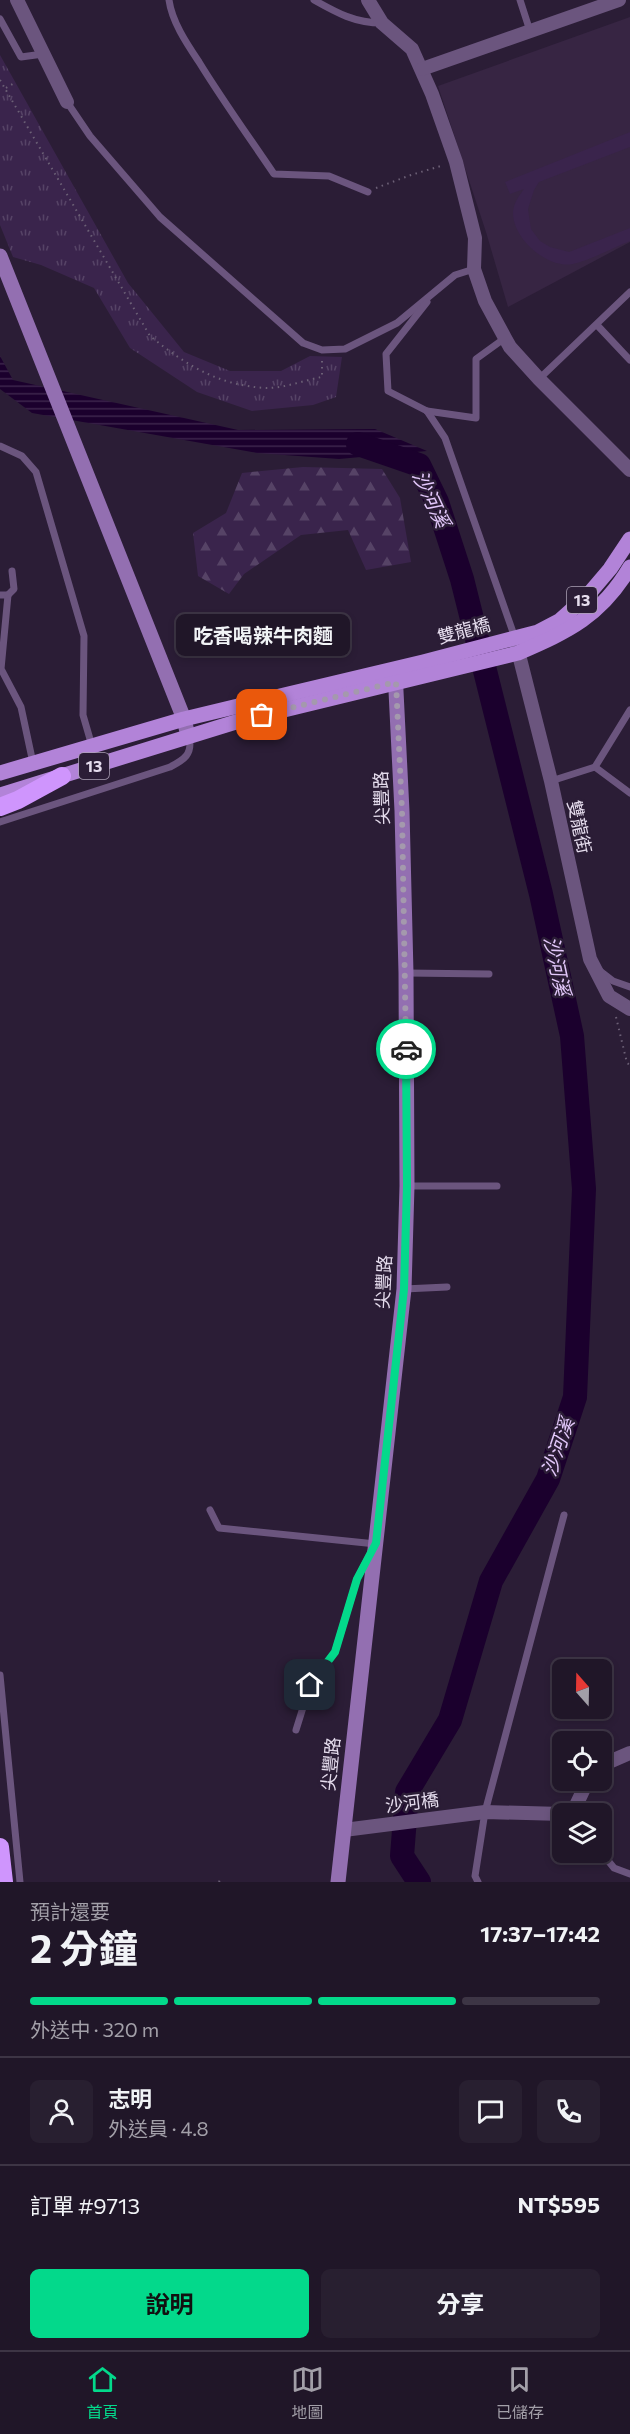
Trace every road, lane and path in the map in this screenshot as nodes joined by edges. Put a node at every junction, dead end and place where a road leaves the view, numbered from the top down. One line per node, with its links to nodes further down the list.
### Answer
1 (17, 0): 10 (street)
2 (169, 0): 17 (lane)
3 (314, 0): 8 (lane)
4 (368, 0): 8 (street)
5 (520, 0): 9 (lane)
6 (619, 0): 9 (street)
7 (0, 20): 10 (lane)
8 (382, 23): 11 (street)
9 (530, 31): 11 (street)
10 (43, 54): 15 (street)
11 (422, 69): 16 (street)
12 (0, 80): 14 (path)
13 (16, 82): 14 (path)
14 (5, 89): 24 (path)
15 (67, 102): 24 (lane)
16 (456, 162): 17 (path); 19 (street)
17 (368, 192)
18 (0, 257): 37 (street)
19 (474, 269): 20 (lane); 23 (street)
20 (436, 290): 24 (lane); 27 (lane)
21 (630, 292): 22 (lane)
22 (597, 325): 25 (lane); 26 (lane)
23 (505, 338): 26 (street); 27 (lane)
24 (322, 350)
25 (630, 360)
26 (539, 379): 29 (street)
27 (427, 411): 34 (lane)
28 (0, 446): 39 (lane)
29 (630, 470)
30 (630, 539): 34 (main road, 13)
31 (630, 567): 34 (main road, 13)
32 (12, 571): 33 (lane)
33 (4, 595): 40 (lane)
34 (517, 645): 35 (main road, 雙龍橋 / 13); 44 (street, 雙龍街)
35 (395, 675): 37 (main road, 13); 38 (main road, 13); 50 (street, 尖豐路)
36 (630, 711): 41 (lane)
37 (184, 719): 38 (street); 39 (main road, 13)
38 (188, 736): 43 (main road, 13); 48 (lane)
39 (92, 746): 40 (main road, 13)
40 (33, 763): 42 (main road, 13)
41 (595, 768): 44 (lane); 45 (lane)
42 (0, 773)
43 (62, 776): 46 (main road, 13); 47 (highway)
44 (551, 781): 49 (street, 雙龍街)
45 (630, 792)
46 (0, 795)
47 (0, 807)
48 (0, 822)
49 (595, 967): 52 (lane); 53 (street, 雙龍街)
50 (406, 973): 51 (lane); 55 (street, 尖豐路)
51 (489, 974)
52 (630, 987)
53 (624, 1006): 54 (path)
54 (630, 1065)
55 (407, 1186): 56 (lane); 58 (street, 尖豐路)
56 (497, 1186)
57 (447, 1287): 58 (lane)
58 (404, 1289): 61 (street, 尖豐路)
59 (210, 1510): 61 (lane)
60 (564, 1515): 66 (lane)
61 (376, 1543): 63 (lane); 68 (street, 尖豐路)
62 (0, 1675): 74 (lane)
63 (296, 1730)
64 (630, 1753): 65 (street)
65 (612, 1761)
66 (485, 1812): 67 (street); 68 (street, 沙河橋); 77 (lane)
67 (552, 1814)
68 (344, 1830): 76 (street, 尖豐路)
69 (0, 1846): 73 (highway)
70 (610, 1863): 71 (lane)
71 (630, 1874)
72 (221, 1877): 75 (path)
73 (4, 1882)
74 (20, 1882)
75 (219, 1882)
76 (338, 1882)
77 (478, 1882)

